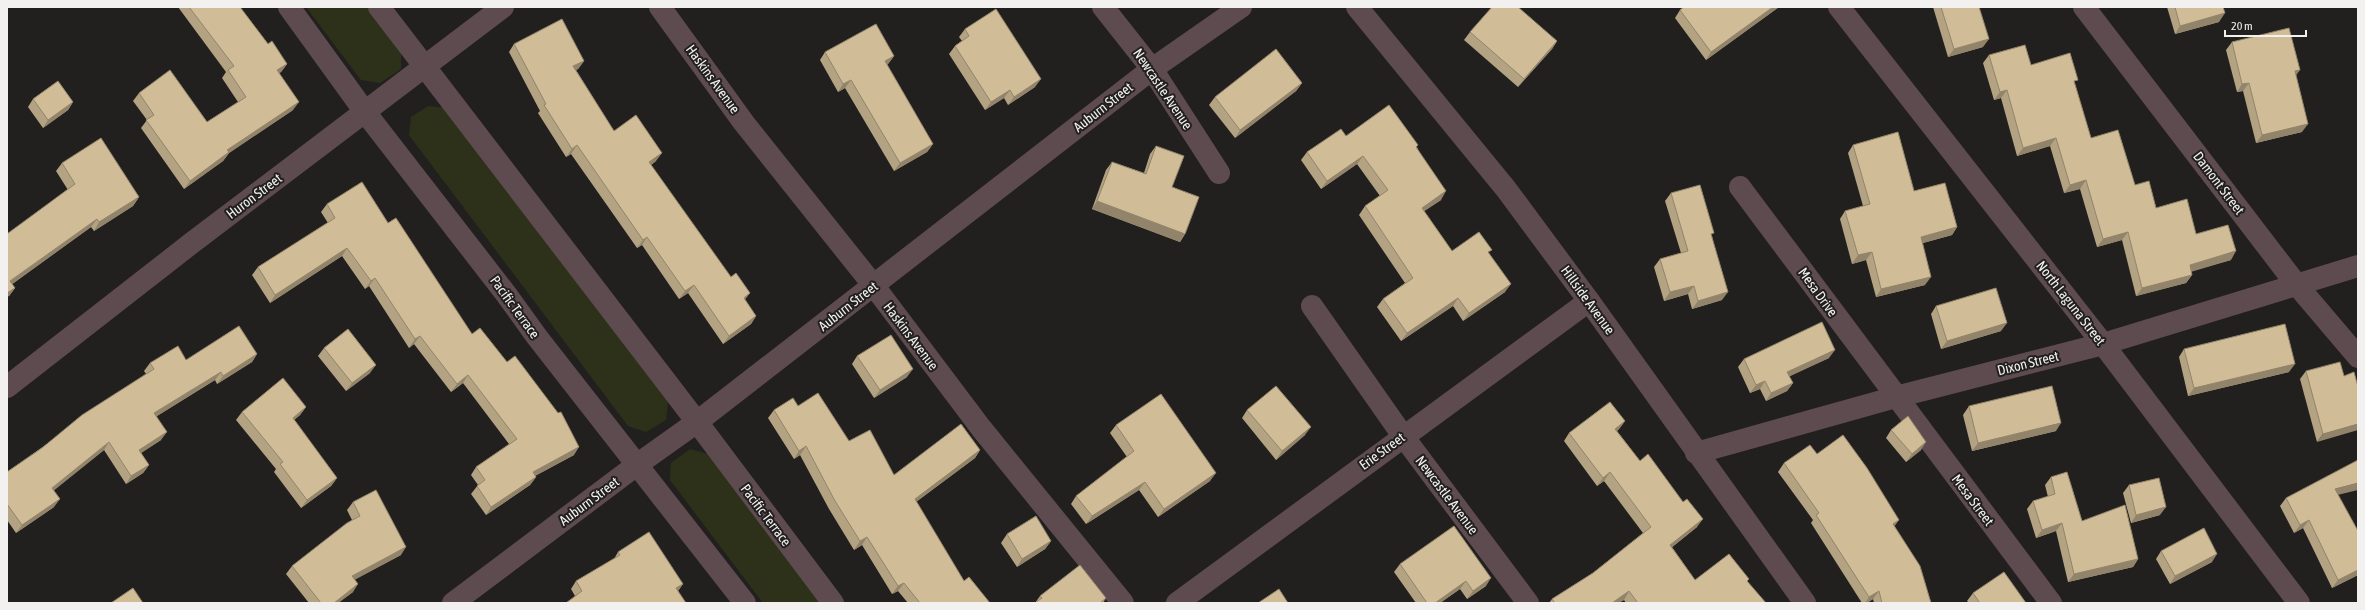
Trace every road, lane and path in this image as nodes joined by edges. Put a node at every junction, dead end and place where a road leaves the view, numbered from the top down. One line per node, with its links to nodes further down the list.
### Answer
1 (289, 7): 12 (street, Pacific Terrace)
2 (379, 7): 10 (street, Pacific Terrace)
3 (503, 7): 10 (street, Huron Street)
4 (660, 7): 17 (street, Haskins Avenue)
5 (1103, 7): 11 (street, Newcastle Avenue)
6 (1241, 7): 11 (street, Auburn Street)
7 (1357, 7): 18 (street, Hillside Avenue)
8 (1839, 7): 20 (street, North Laguna Street)
9 (2084, 7): 16 (street, Damont Street)
10 (425, 66): 12 (street, Huron Street); 24 (street, Pacific Terrace)
11 (1152, 69): 13 (street, Newcastle Avenue); 17 (street, Auburn Street)
12 (365, 112): 22 (street, Huron Street); 27 (street, Pacific Terrace)
13 (1219, 173)
14 (1740, 187): 23 (street, Mesa Drive)
15 (2358, 266): 16 (street, Dixon Street)
16 (2296, 284): 20 (street, Dixon Street); 21 (street, Damont Street)
17 (874, 286): 24 (street, Auburn Street); 31 (street, Haskins Avenue)
18 (1589, 301): 25 (street, Erie Street); 26 (street, Hillside Avenue)
19 (1312, 306): 25 (street, Newcastle Avenue)
20 (2103, 344): 23 (street, Dixon Street); 36 (street, North Laguna Street)
21 (2358, 357)
22 (7, 387)
23 (1896, 398): 26 (street, Dixon Street); 35 (street, Mesa Street)
24 (697, 422): 27 (street, Auburn Street); 30 (street, Pacific Terrace)
25 (1403, 436): 32 (street, Erie Street); 33 (street, Newcastle Avenue)
26 (1696, 453): 34 (street, Hillside Avenue)
27 (638, 464): 28 (street, Auburn Street); 29 (street, Pacific Terrace)
28 (453, 603)
29 (745, 603)
30 (832, 603)
31 (1123, 603)
32 (1177, 603)
33 (1528, 603)
34 (1805, 603)
35 (2051, 603)
36 (2299, 603)

